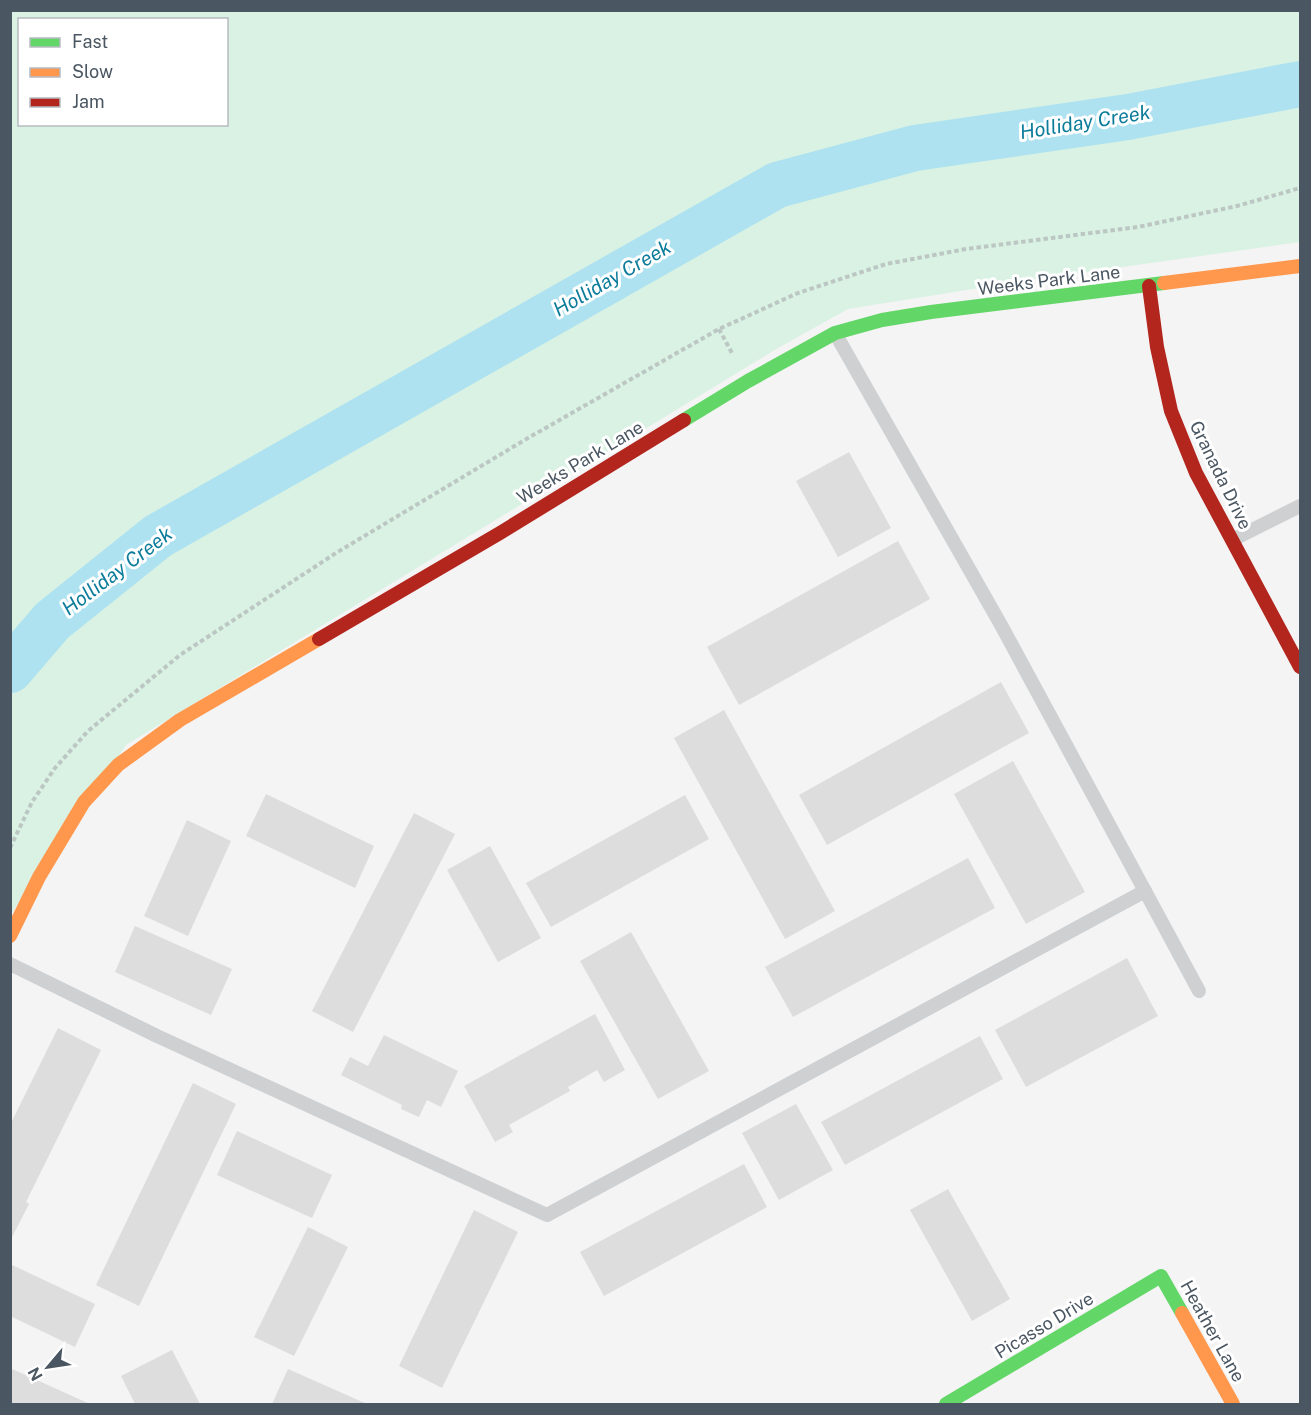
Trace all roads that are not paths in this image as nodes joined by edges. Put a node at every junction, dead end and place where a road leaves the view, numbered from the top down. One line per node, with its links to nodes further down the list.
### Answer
1 (1300, 266): 2 (street, Weeks Park Lane)
2 (1149, 286): 3 (street, Weeks Park Lane); 5 (street, Granada Drive)
3 (835, 333): 7 (lane); 8 (street, Weeks Park Lane)
4 (1300, 506): 5 (lane)
5 (1232, 540): 6 (street, Granada Drive)
6 (1300, 667)
7 (1145, 891): 9 (lane); 10 (lane)
8 (10, 936)
9 (10, 964)
10 (1199, 991)
11 (1161, 1276): 12 (street, Picasso Drive); 13 (street, Heather Lane)
12 (946, 1404)
13 (1233, 1404)

